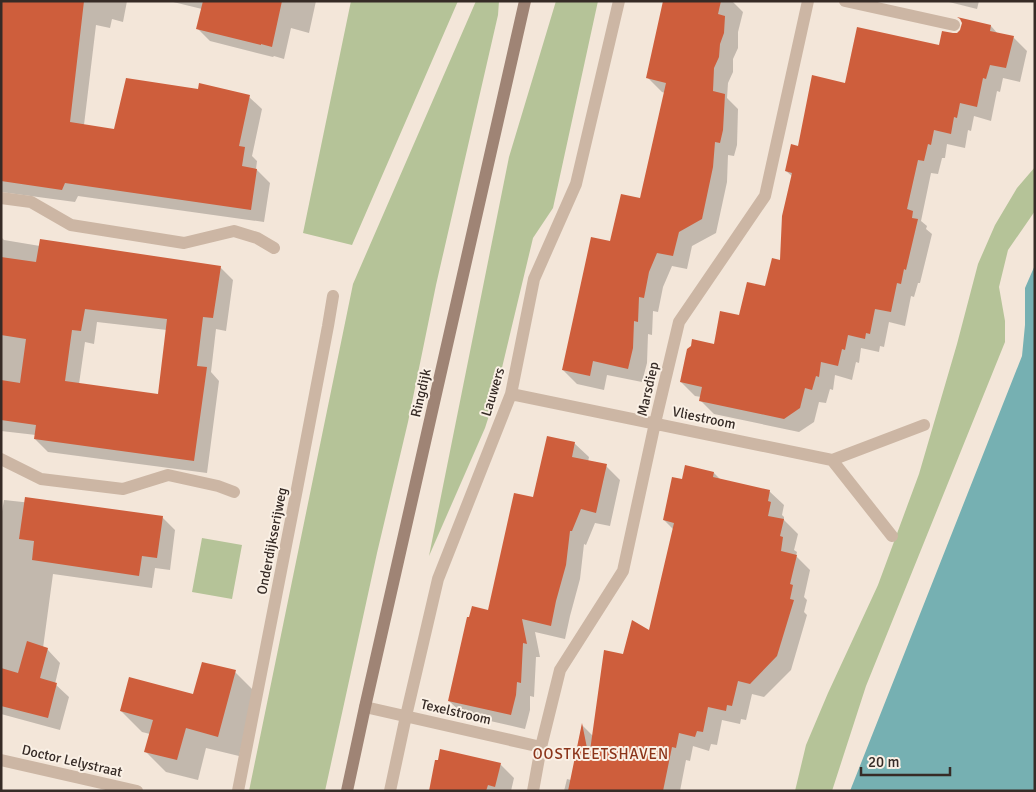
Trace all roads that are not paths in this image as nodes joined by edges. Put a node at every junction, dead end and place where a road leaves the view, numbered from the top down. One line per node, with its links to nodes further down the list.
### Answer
1 (525, 1): 16 (main road, Ringdijk)
2 (619, 1): 9 (street, Lauwers)
3 (808, 1): 10 (street, Marsdiep)
4 (845, 1): 5 (street)
5 (954, 25)
6 (1, 198): 7 (street)
7 (274, 248)
8 (333, 296): 21 (street, Onderdijkserijweg)
9 (511, 394): 10 (street, Vliestroom); 17 (street, Lauwers)
10 (655, 423): 13 (street, Vliestroom); 18 (street, Marsdiep)
11 (924, 425): 13 (street)
12 (1, 459): 14 (street)
13 (832, 460): 15 (street)
14 (234, 492)
15 (892, 536)
16 (365, 708): 17 (street, Texelstroom); 22 (main road, Ringdijk)
17 (406, 716): 18 (street, Texelstroom); 23 (street, Lauwers)
18 (541, 747): 24 (street, Marsdiep)
19 (1, 760): 20 (street, Doctor Lelystraat)
20 (136, 791)
21 (238, 791)
22 (347, 791)
23 (390, 791)
24 (533, 791)

